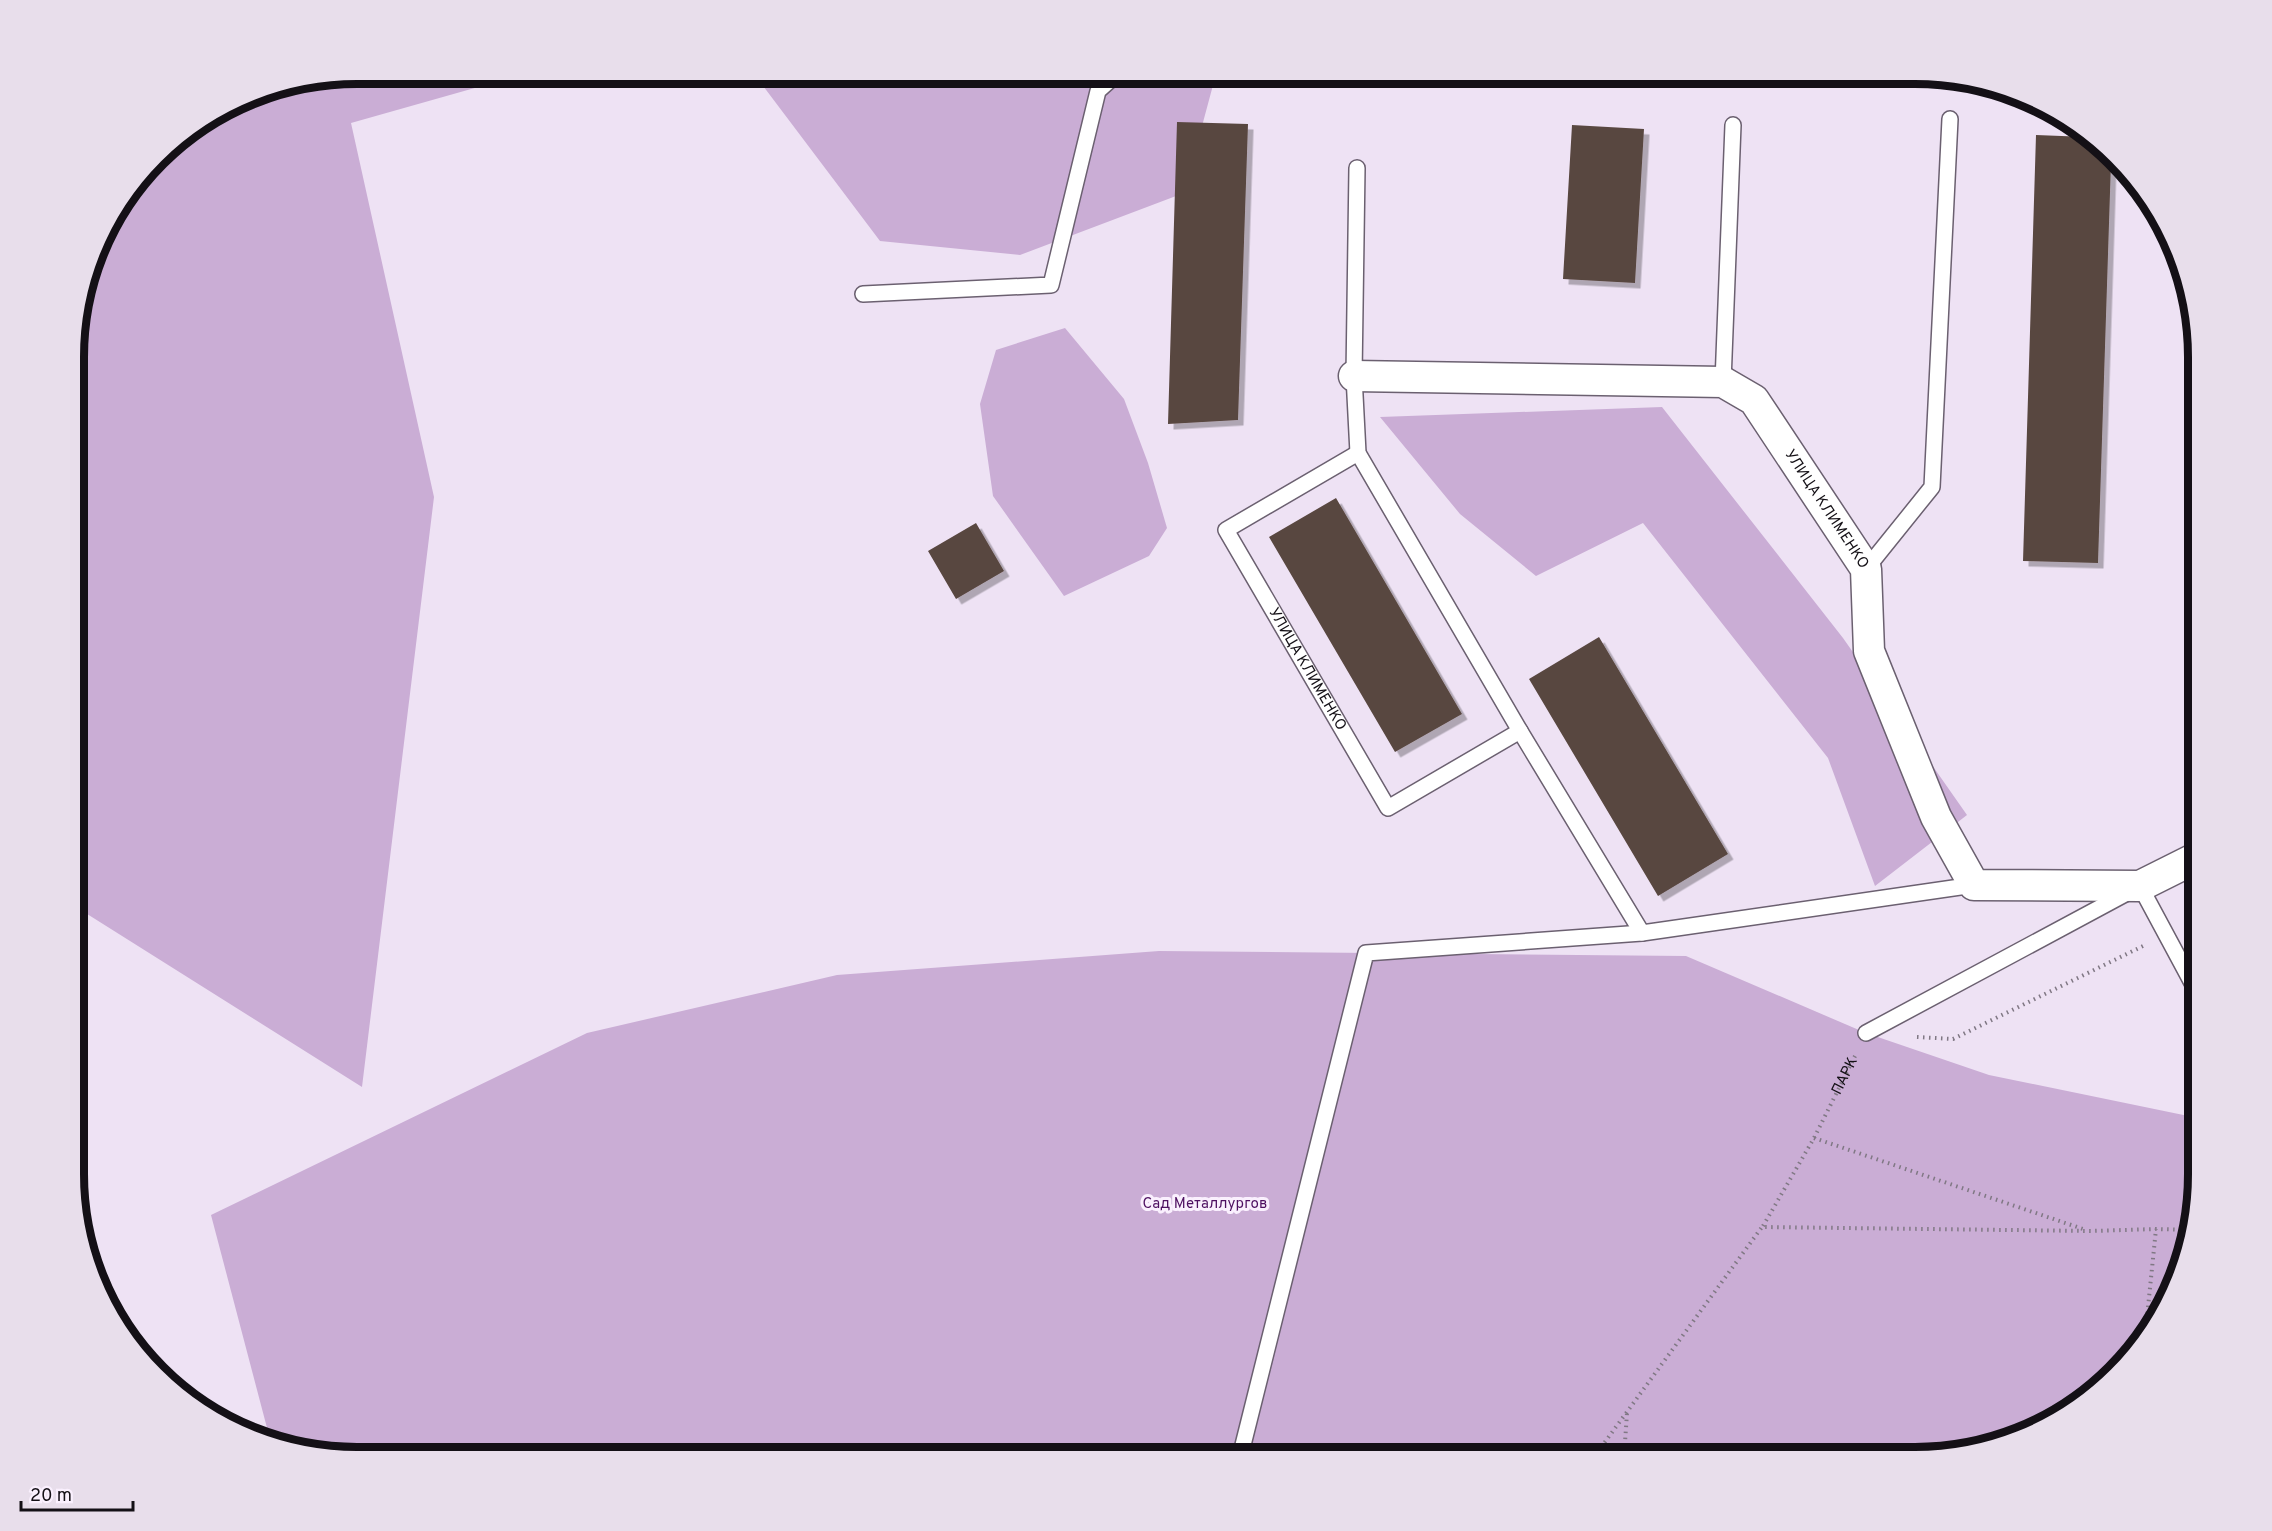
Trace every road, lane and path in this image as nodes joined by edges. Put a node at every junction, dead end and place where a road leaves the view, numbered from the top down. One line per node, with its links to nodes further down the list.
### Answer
1 (1106, 84): 5 (lane)
2 (1950, 118): 9 (lane)
3 (1733, 125): 7 (lane)
4 (1357, 168): 6 (lane)
5 (863, 294)
6 (1354, 376): 7 (street, УЛИЦА КЛИМЕНКО); 8 (lane)
7 (1723, 382): 9 (street, УЛИЦА КЛИМЕНКО)
8 (1358, 453): 10 (lane); 10 (lane, УЛИЦА КЛИМЕНКО)
9 (1866, 569): 12 (street, УЛИЦА КЛИМЕНКО)
10 (1520, 731): 15 (lane)
11 (2188, 862): 13 (street)
12 (1974, 885): 13 (street); 15 (lane)
13 (2140, 886): 16 (lane); 18 (lane)
14 (2188, 925): 16 (path)
15 (1642, 933): 26 (lane)
16 (2167, 935): 17 (lane); 18 (path)
17 (2188, 974)
18 (1866, 1033): 19 (path, ПАРК)
19 (1814, 1138): 20 (path, ПАРК); 23 (path)
20 (1762, 1227): 23 (path); 25 (path)
21 (2156, 1229): 22 (path); 23 (path); 24 (path)
22 (2183, 1230)
23 (2091, 1231)
24 (2147, 1318)
25 (1627, 1412): 27 (path); 28 (path)
26 (1242, 1447)
27 (1601, 1447)
28 (1625, 1447)

